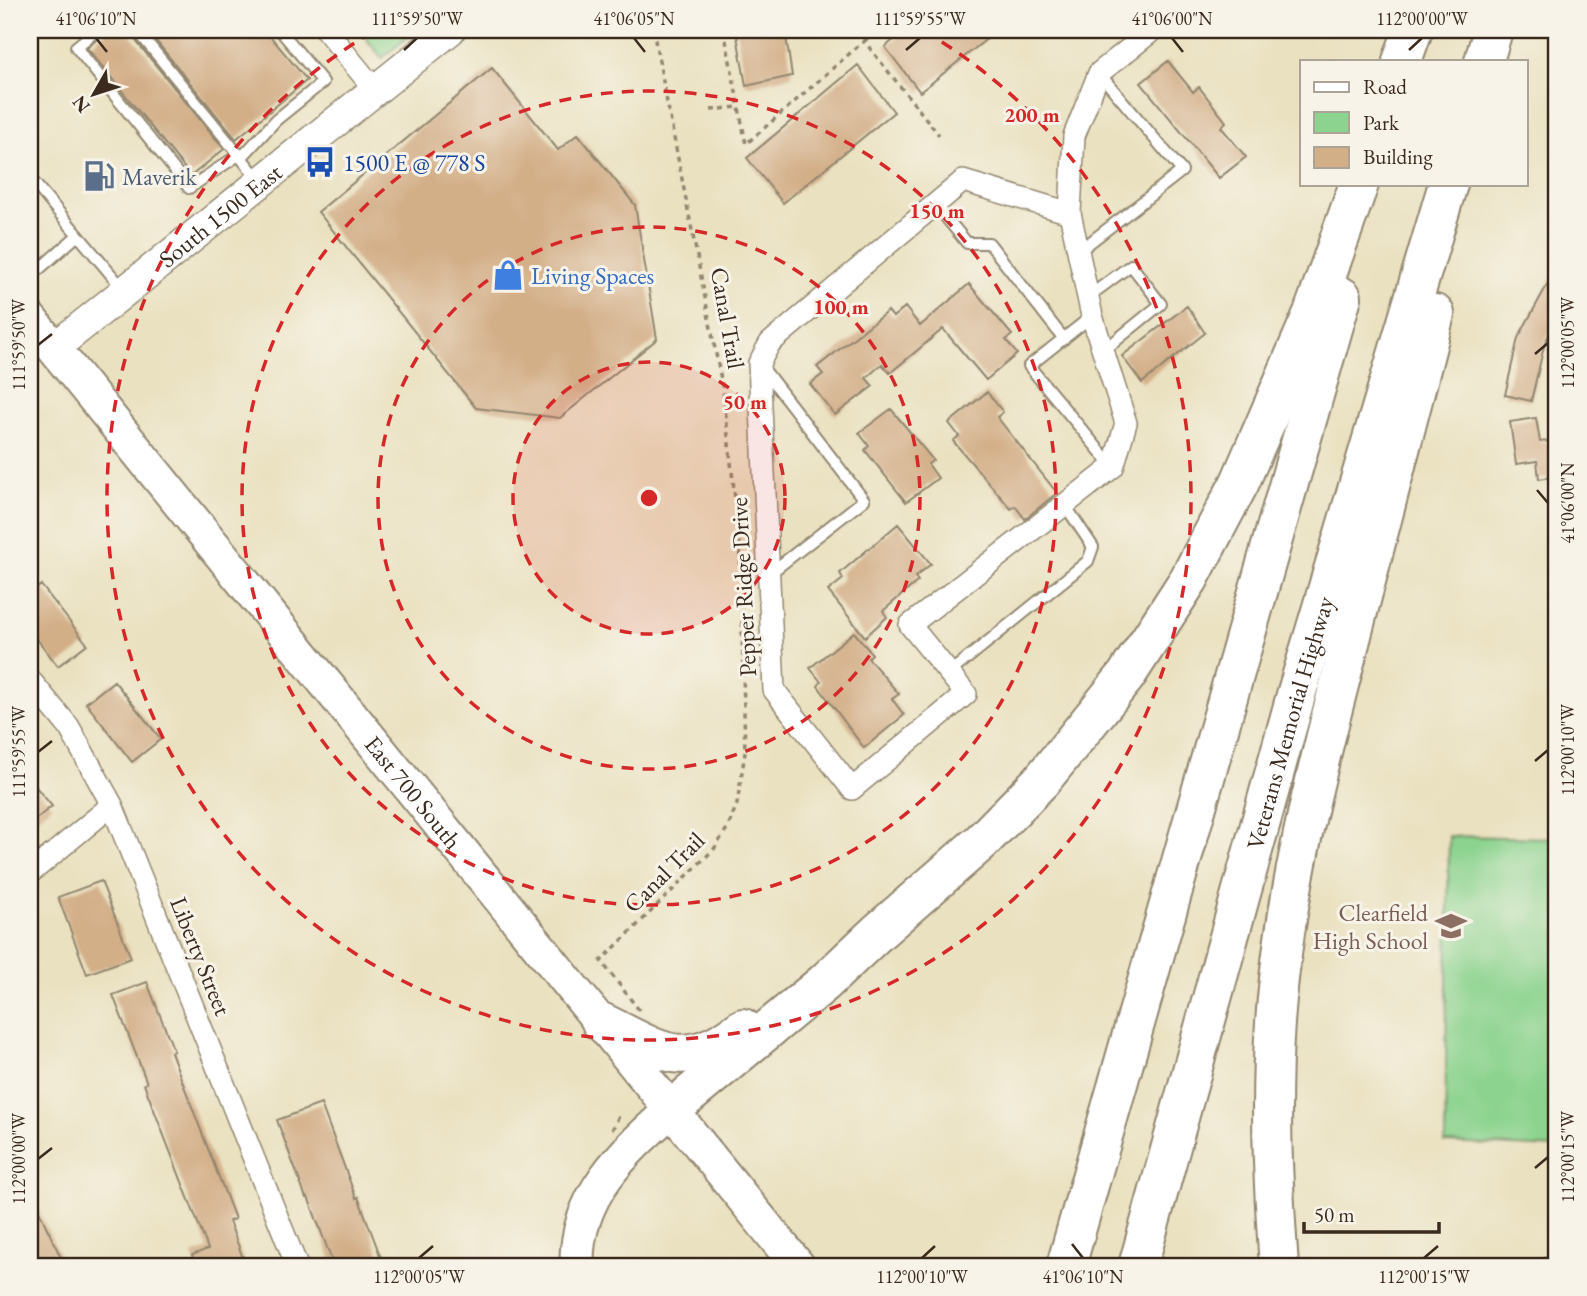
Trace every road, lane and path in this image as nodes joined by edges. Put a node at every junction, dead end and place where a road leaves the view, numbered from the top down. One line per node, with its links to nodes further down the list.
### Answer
1 (97, 30): 22 (lane)
2 (137, 30): 22 (lane)
3 (280, 30): 22 (lane)
4 (326, 30): 18 (street)
5 (450, 30): 18 (street, South 1500 East)
6 (653, 30): 49 (path, Canal Trail)
7 (724, 30): 19 (path)
8 (879, 30): 14 (path)
9 (1055, 30): 13 (path)
10 (1153, 30): 17 (street)
11 (1413, 30): 15 (highway)
12 (1419, 30): 16 (highway)
13 (1061, 37)
14 (864, 41): 19 (path); 21 (path)
15 (1402, 60)
16 (1410, 60)
17 (1099, 73): 30 (street); 32 (lane)
18 (376, 90): 24 (street, South 1500 East)
19 (738, 107): 20 (path)
20 (711, 110)
21 (939, 135)
22 (241, 155): 24 (lane)
23 (30, 178): 31 (lane)
24 (260, 181): 34 (street, South 1500 East)
25 (1358, 186): 48 (highway)
26 (1374, 186): 56 (highway)
27 (1447, 186): 57 (highway, Veterans Memorial Highway)
28 (1469, 186): 58 (highway)
29 (934, 204): 30 (street); 37 (lane); 40 (street)
30 (1070, 213): 32 (street)
31 (78, 235): 33 (lane); 34 (lane)
32 (1079, 251): 35 (street)
33 (30, 277)
34 (124, 290): 38 (street, South 1500 East)
35 (1090, 307): 37 (lane); 39 (street); 39 (lane)
36 (30, 319): 38 (main road, East 700 South)
37 (1064, 339): 41 (lane)
38 (53, 349): 50 (main road, East 700 South)
39 (1103, 351): 41 (street)
40 (759, 363): 43 (street, Pepper Ridge Drive); 43 (lane)
41 (1113, 467): 42 (street, Pepper Ridge Drive)
42 (1065, 505): 44 (lane); 44 (street, Pepper Ridge Drive)
43 (769, 574): 44 (street, Pepper Ridge Drive)
44 (949, 673)
45 (30, 680): 46 (street, Liberty Street)
46 (112, 805): 47 (street); 53 (street, Liberty Street)
47 (30, 873)
48 (878, 932): 50 (highway); 51 (highway)
49 (640, 1010)
50 (601, 1021): 51 (main road, East 700 South)
51 (671, 1110): 54 (main road); 55 (main road, East 700 South)
52 (1557, 1249): 59 (path)
53 (297, 1266)
54 (577, 1266)
55 (798, 1266)
56 (1066, 1266)
57 (1138, 1266)
58 (1279, 1266)
59 (1534, 1266)

